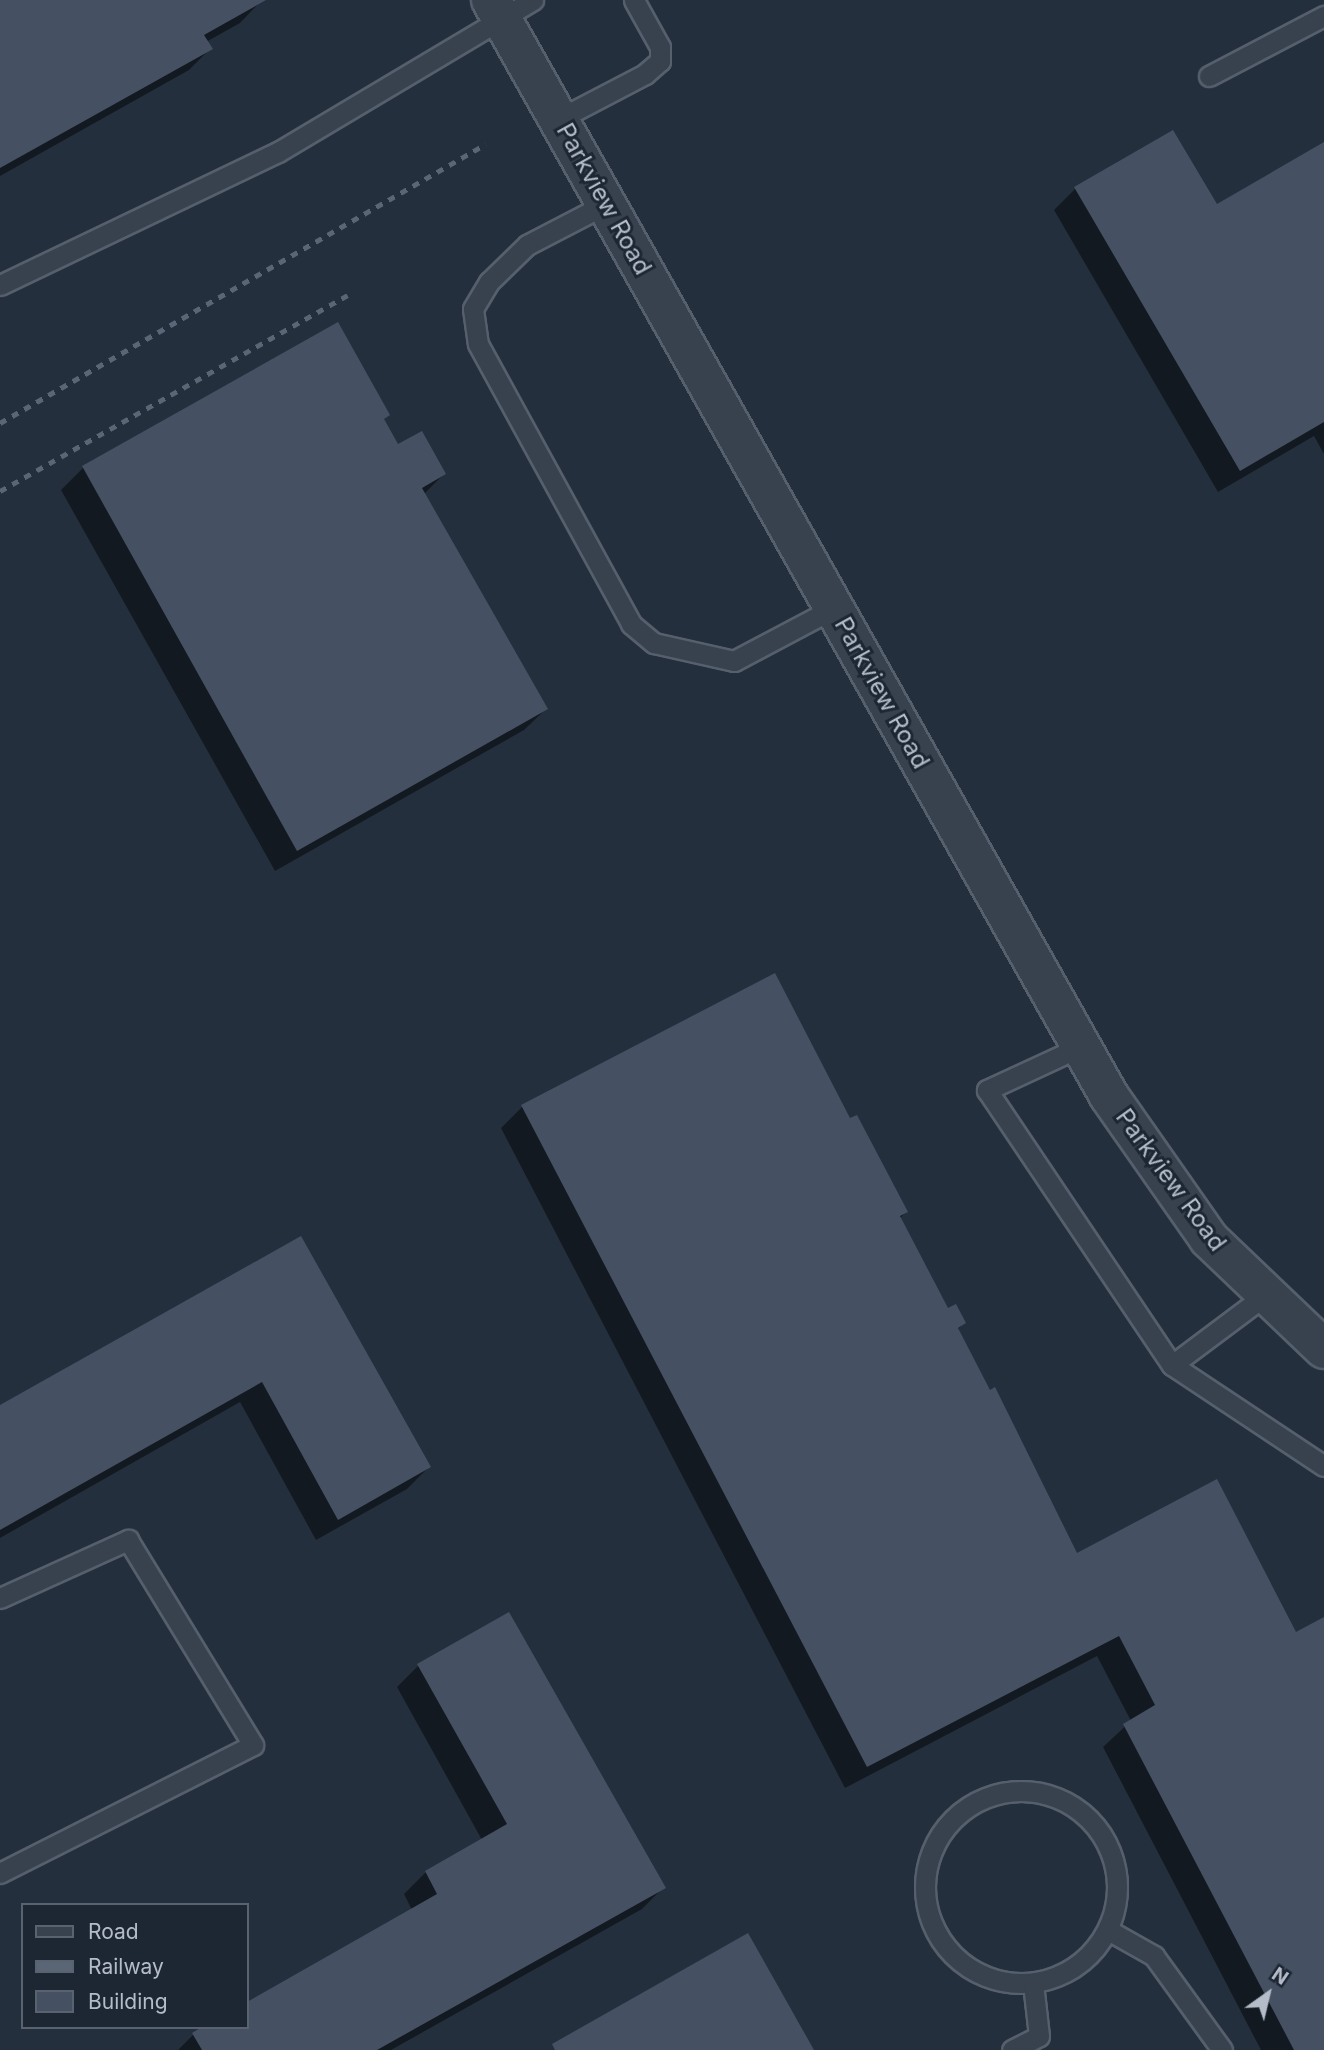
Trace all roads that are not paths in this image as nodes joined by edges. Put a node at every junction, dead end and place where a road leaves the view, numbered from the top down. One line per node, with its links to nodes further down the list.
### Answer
1 (634, 0): 5 (lane)
2 (508, 6): 5 (street, Parkview Road); 7 (lane)
3 (1324, 16): 4 (lane)
4 (1209, 76)
5 (559, 119): 6 (street, Parkview Road)
6 (606, 204): 8 (street, Parkview Road); 8 (lane)
7 (0, 285)
8 (835, 608): 9 (street, Parkview Road)
9 (1082, 1046): 10 (street, Parkview Road); 12 (lane)
10 (1266, 1294): 11 (street, Parkview Road); 12 (lane)
11 (1324, 1349)
12 (1172, 1365): 13 (lane)
13 (1324, 1466)
14 (0, 1598): 15 (lane)
15 (0, 1873)
16 (1108, 1930): 17 (lane); 17 (lane); 19 (lane)
17 (1033, 1983): 18 (lane)
18 (1012, 2050)
19 (1222, 2050)

